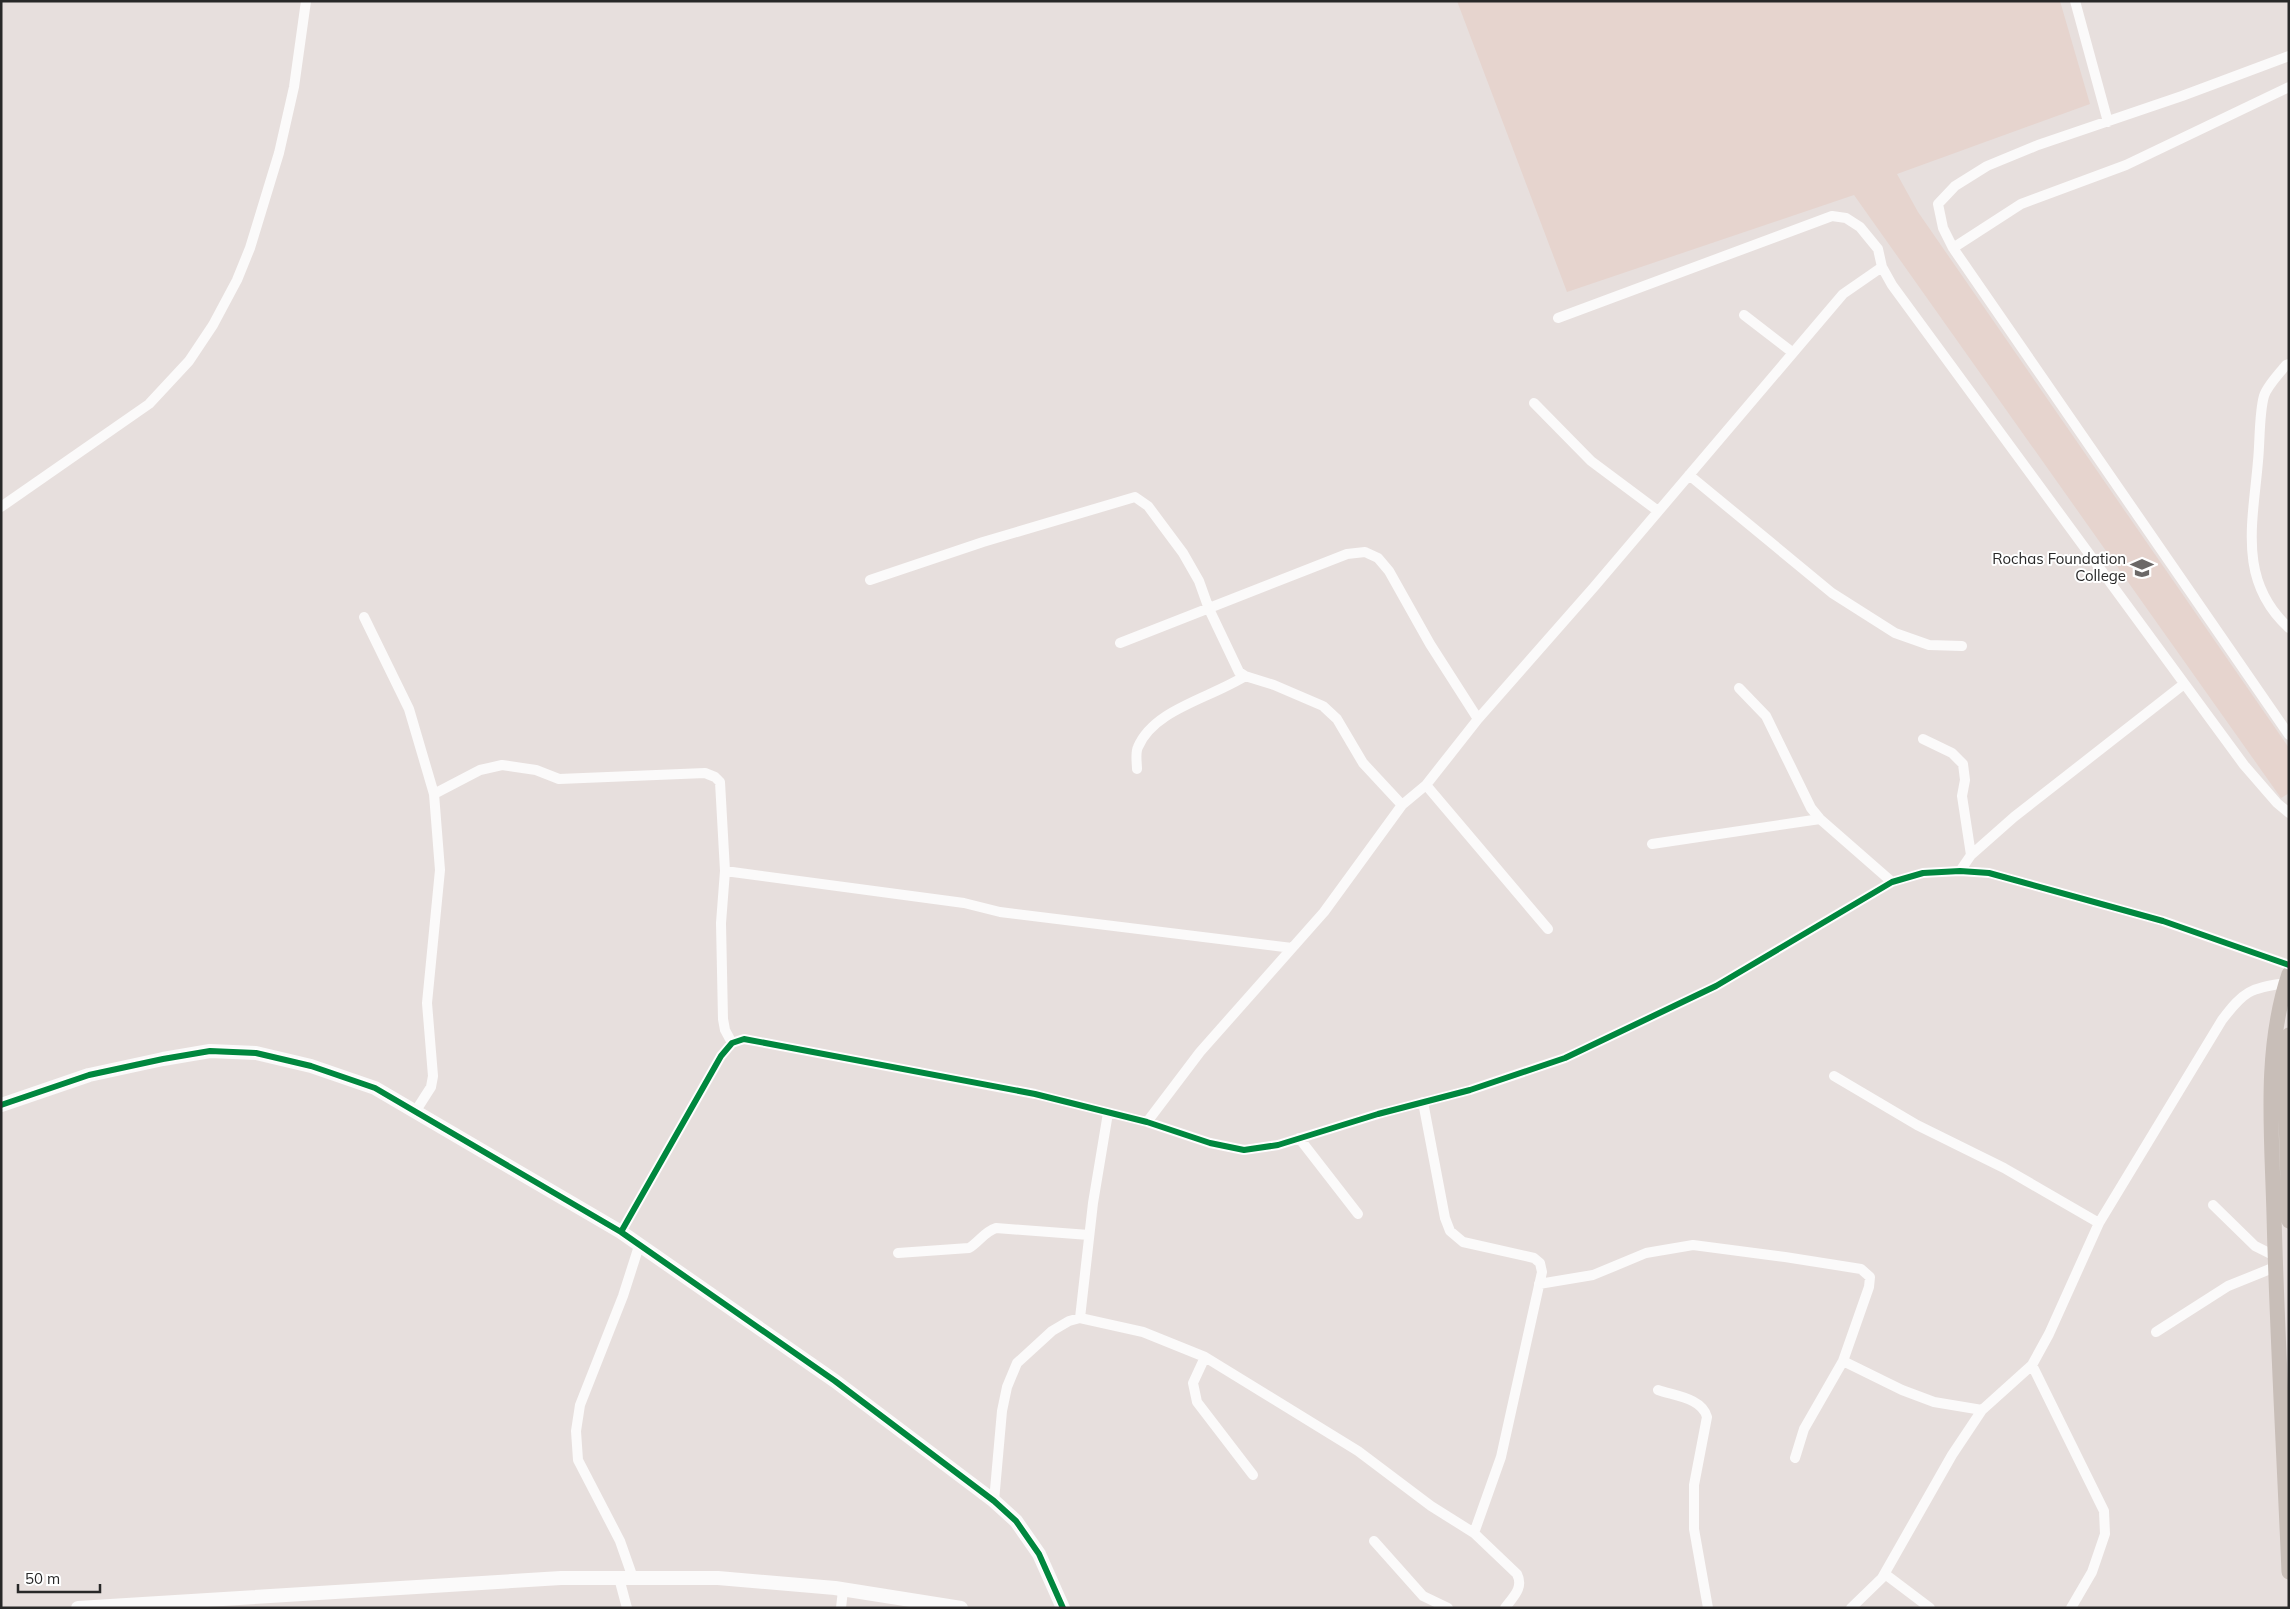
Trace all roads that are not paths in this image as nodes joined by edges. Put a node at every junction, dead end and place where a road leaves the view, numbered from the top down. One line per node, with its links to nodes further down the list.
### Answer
1 (306, 1): 14 (street)
2 (2075, 1): 5 (street)
3 (2289, 56): 5 (street)
4 (2289, 88): 6 (street)
5 (2108, 122): 6 (street)
6 (1953, 248): 26 (street)
7 (1882, 267): 9 (street); 10 (street); 23 (street)
8 (1744, 315): 10 (street)
9 (1558, 318)
10 (1792, 352): 13 (street)
11 (2289, 364): 19 (street)
12 (1534, 403): 15 (street)
13 (1689, 474): 15 (street); 21 (street)
14 (1, 507)
15 (1658, 511): 25 (street)
16 (870, 580): 17 (street)
17 (1209, 609): 20 (street); 22 (street); 25 (street)
18 (364, 617): 30 (street)
19 (2289, 628)
20 (1120, 643)
21 (1962, 646)
22 (1245, 676): 28 (street); 31 (street)
23 (2184, 684): 32 (street); 35 (street)
24 (1739, 688): 33 (street)
25 (1478, 718): 29 (street)
26 (2289, 735)
27 (1923, 739): 35 (street)
28 (1137, 770)
29 (1426, 785): 31 (street); 39 (street)
30 (434, 794): 36 (street); 48 (street)
31 (1402, 806): 40 (street)
32 (2289, 813)
33 (1820, 819): 34 (street); 38 (street)
34 (1652, 844)
35 (1972, 855): 37 (street)
36 (725, 871): 40 (street); 44 (street)
37 (1960, 871): 38 (street); 41 (street)
38 (1892, 882): 46 (street)
39 (1548, 929)
40 (1292, 948): 50 (street)
41 (2289, 965)
42 (2287, 979): 55 (street); 60 (main road)
43 (2289, 1035): 54 (main road)
44 (732, 1044): 49 (street); 56 (street)
45 (1834, 1076): 55 (street)
46 (1423, 1102): 51 (street); 61 (street)
47 (1, 1104): 48 (street)
48 (416, 1112): 56 (street)
49 (1108, 1113): 50 (street); 57 (street)
50 (1147, 1122): 51 (street)
51 (1299, 1138): 53 (street)
52 (2213, 1205): 60 (street)
53 (1358, 1214)
54 (2289, 1221)
55 (2098, 1223): 66 (street)
56 (621, 1232): 58 (street)
57 (1089, 1235): 59 (street); 62 (street)
58 (640, 1246): 71 (street); 77 (street)
59 (898, 1253)
60 (2275, 1262): 63 (street); 74 (main road)
61 (1539, 1284): 65 (street); 72 (street)
62 (1080, 1318): 64 (street); 71 (street)
63 (2156, 1332)
64 (1205, 1358): 70 (street); 72 (street)
65 (1843, 1361): 68 (street); 69 (street)
66 (2032, 1365): 68 (street); 89 (street)
67 (1658, 1390): 86 (street)
68 (1982, 1410): 75 (street)
69 (1795, 1458)
70 (1253, 1475)
71 (994, 1501): 83 (street)
72 (1474, 1533): 85 (street)
73 (1374, 1541): 84 (street)
74 (2289, 1572)
75 (1884, 1574): 87 (street); 88 (street)
76 (619, 1578): 77 (street); 79 (street); 80 (street)
77 (633, 1578): 78 (street)
78 (843, 1590): 81 (street); 82 (street)
79 (78, 1608)
80 (627, 1608)
81 (841, 1608)
82 (961, 1608)
83 (1064, 1608)
84 (1448, 1608)
85 (1505, 1608)
86 (1708, 1608)
87 (1851, 1608)
88 (1930, 1608)
89 (2071, 1608)

